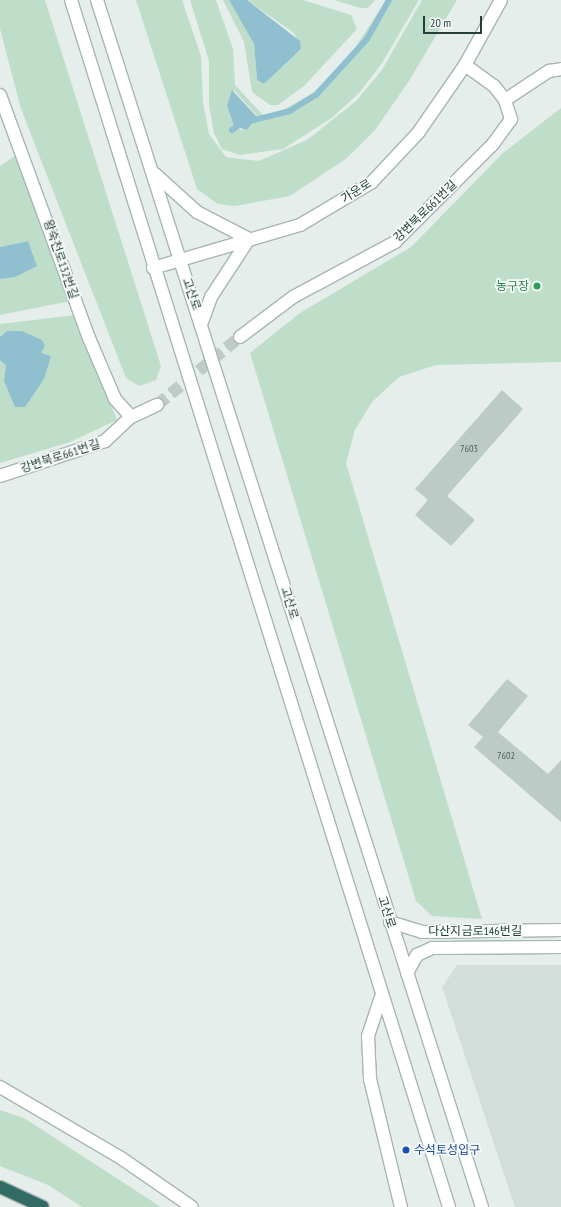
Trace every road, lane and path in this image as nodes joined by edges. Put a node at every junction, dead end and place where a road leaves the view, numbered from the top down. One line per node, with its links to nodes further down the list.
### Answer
1 (71, 0): 11 (street)
2 (97, 0): 8 (street, 고산로)
3 (501, 0): 4 (street, 가운로)
4 (465, 66): 7 (street, 강변북로661번길); 9 (street, 가운로)
5 (561, 69): 7 (street)
6 (0, 95): 15 (street, 왕숙천로132번길)
7 (505, 100): 13 (street, 강변북로661번길)
8 (154, 173): 9 (street); 10 (street, 고산로)
9 (249, 239): 10 (street, 가운로); 12 (street)
10 (180, 258): 11 (street, 가운로); 12 (street, 고산로)
11 (153, 268): 21 (street)
12 (202, 322): 17 (street, 고산로)
13 (240, 337)
14 (157, 405): 15 (street, 강변북로661번길)
15 (131, 417): 16 (street, 강변북로661번길)
16 (0, 476)
17 (390, 922): 18 (street, 다산지금로146번길); 20 (street, 고산로)
18 (561, 930)
19 (561, 947): 20 (street, 다산지금로146번길)
20 (407, 973): 28 (street, 고산로)
21 (381, 997): 26 (street); 27 (street)
22 (0, 1087): 25 (street)
23 (0, 1187): 24 (highway)
24 (43, 1207)
25 (192, 1207)
26 (401, 1207)
27 (449, 1207)
28 (482, 1207)

